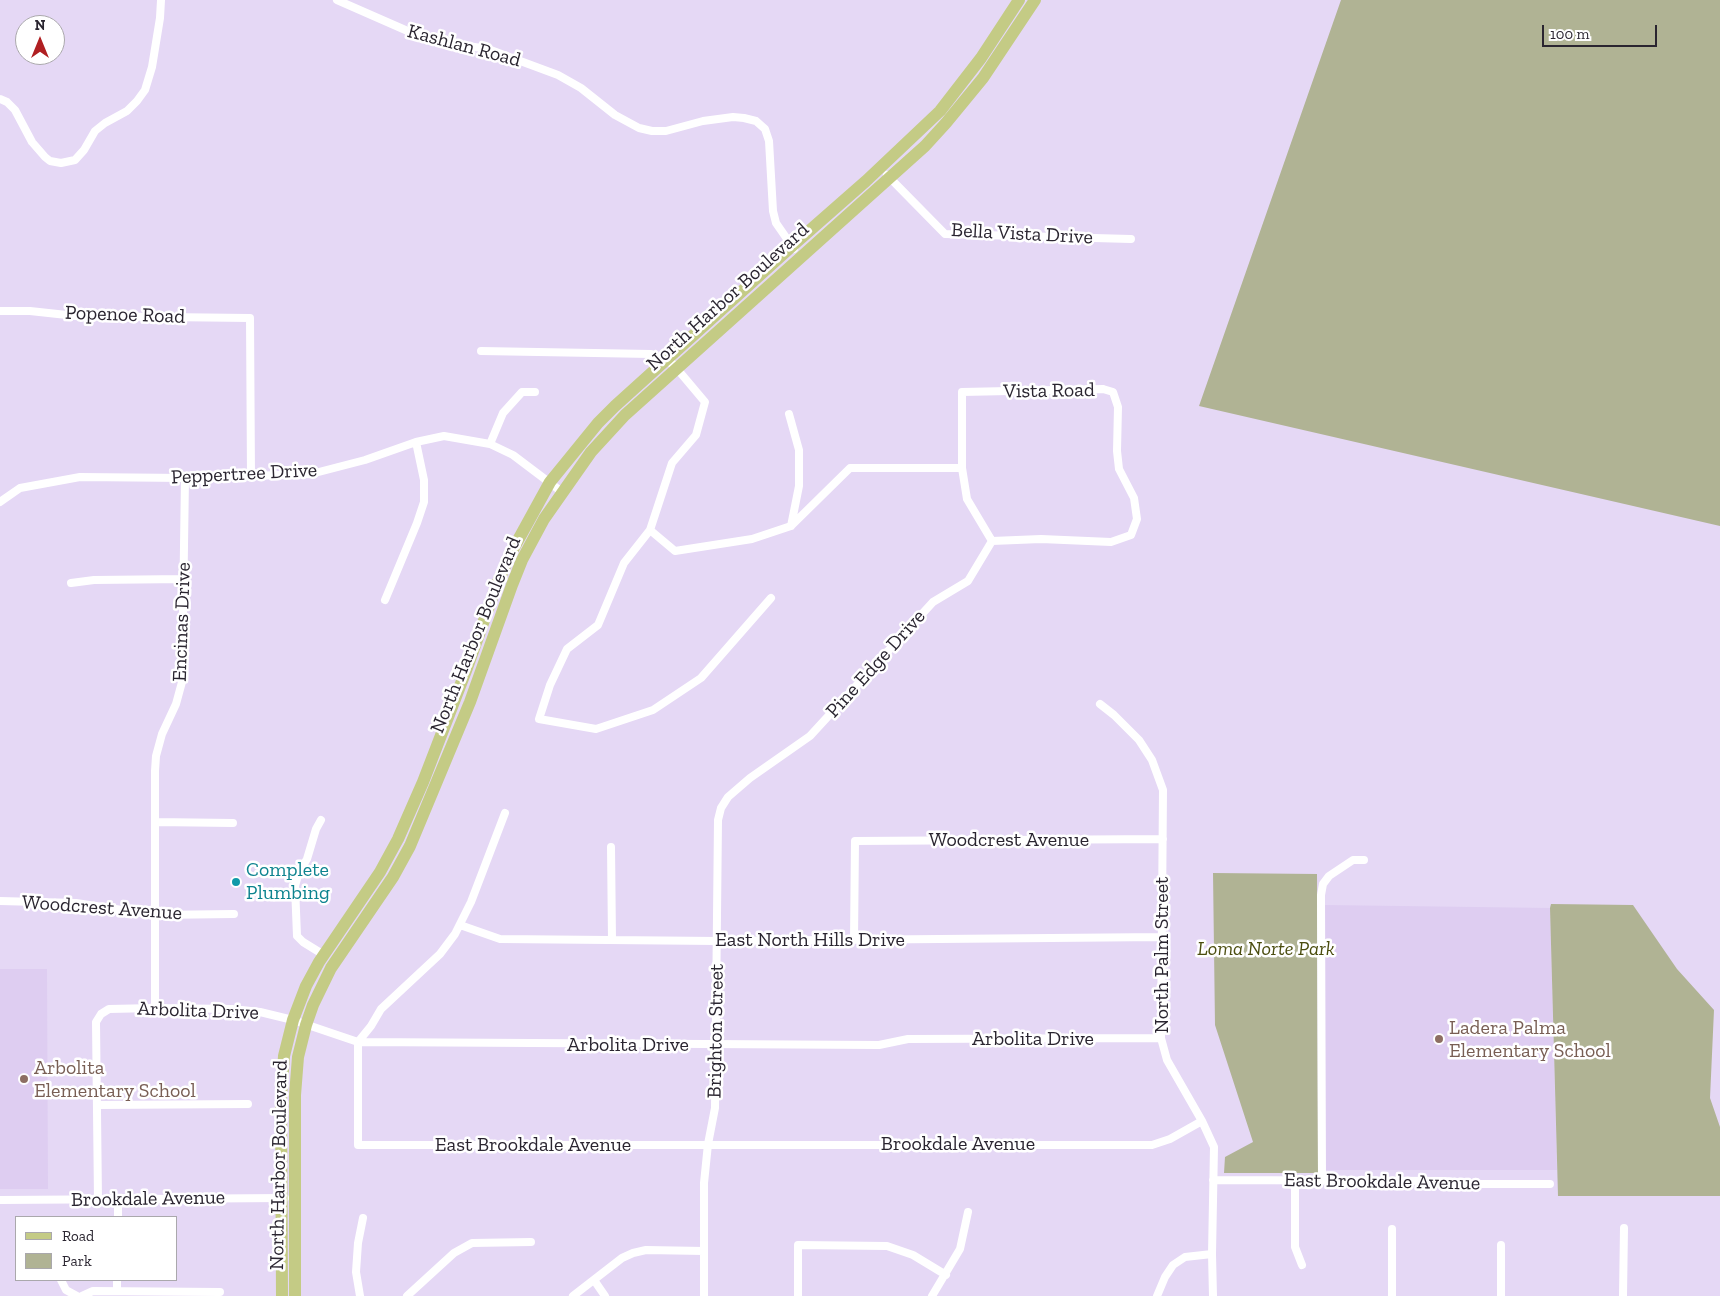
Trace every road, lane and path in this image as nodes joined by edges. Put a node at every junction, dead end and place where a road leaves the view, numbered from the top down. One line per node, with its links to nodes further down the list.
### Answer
1 (161, 0): 5 (street)
2 (337, 0): 9 (street, Kashlan Road)
3 (1018, 0): 6 (main road, North Harbor Boulevard)
4 (1035, 0): 7 (main road, North Harbor Boulevard)
5 (0, 99)
6 (880, 168): 7 (street, Bella Vista Drive); 9 (main road, North Harbor Boulevard)
7 (889, 178): 8 (street, Bella Vista Drive); 10 (main road, North Harbor Boulevard)
8 (1131, 239)
9 (792, 246): 10 (street, Kashlan Road); 13 (main road, North Harbor Boulevard)
10 (801, 257): 13 (main road, North Harbor Boulevard)
11 (0, 311): 19 (street, Popenoe Road)
12 (482, 351): 13 (street)
13 (672, 364): 21 (main road, North Harbor Boulevard); 22 (main road, North Harbor Boulevard); 25 (street)
14 (534, 392): 17 (street)
15 (789, 414): 24 (street)
16 (416, 442): 17 (street, Peppertree Drive); 19 (street, Peppertree Drive); 30 (street)
17 (490, 444): 21 (street, Peppertree Drive)
18 (962, 468): 24 (street); 26 (street, Vista Road); 26 (street, Vista Road)
19 (251, 477): 20 (street, Peppertree Drive)
20 (184, 478): 23 (street, Peppertree Drive); 27 (street, Encinas Drive)
21 (550, 482): 22 (street, Peppertree Drive); 48 (main road, North Harbor Boulevard)
22 (562, 492): 51 (main road, North Harbor Boulevard)
23 (0, 502)
24 (791, 526): 25 (street)
25 (650, 530): 29 (street)
26 (992, 541): 32 (street, Pine Edge Drive)
27 (184, 579): 28 (street); 35 (street, Encinas Drive)
28 (71, 583)
29 (770, 598)
30 (385, 600)
31 (1100, 704): 37 (street, North Palm Street)
32 (750, 778): 47 (street, Brighton Street)
33 (505, 813): 43 (street)
34 (321, 820): 48 (street)
35 (155, 822): 36 (street); 42 (street, Encinas Drive)
36 (233, 822)
37 (1163, 839): 44 (street, North Palm Street); 46 (street, Woodcrest Avenue)
38 (611, 847): 45 (street)
39 (1364, 860): 61 (street)
40 (0, 901): 42 (street, Woodcrest Avenue)
41 (234, 914): 42 (street, Woodcrest Avenue)
42 (155, 915): 49 (street, Encinas Drive)
43 (460, 925): 45 (street, East North Hills Drive); 53 (street)
44 (1162, 937): 46 (street, East North Hills Drive); 52 (street, North Palm Street)
45 (612, 940): 47 (street, East North Hills Drive)
46 (854, 940): 47 (street, East North Hills Drive)
47 (717, 941): 54 (street, Brighton Street)
48 (324, 955): 50 (main road, North Harbor Boulevard)
49 (155, 1008): 50 (street, Arbolita Drive); 56 (street, Arbolita Drive)
50 (293, 1020): 51 (street, Arbolita Drive); 64 (main road, North Harbor Boulevard)
51 (306, 1025): 53 (street, Arbolita Drive); 63 (main road, North Harbor Boulevard)
52 (1161, 1038): 54 (street, Arbolita Drive); 57 (street, North Palm Street)
53 (358, 1042): 54 (street, Arbolita Drive); 58 (street, East Brookdale Avenue)
54 (716, 1045): 58 (street, Brighton Street)
55 (248, 1104): 56 (street)
56 (97, 1105): 66 (street)
57 (1202, 1121): 58 (street, Brookdale Avenue); 59 (street, North Palm Street)
58 (708, 1144): 75 (street, Brighton Street)
59 (1213, 1180): 60 (street, East Brookdale Avenue); 76 (street, North Palm Street)
60 (1295, 1180): 61 (street, East Brookdale Avenue); 77 (street)
61 (1322, 1180): 62 (street, East Brookdale Avenue)
62 (1550, 1184)
63 (295, 1197): 64 (street, Brookdale Avenue); 87 (main road, North Harbor Boulevard)
64 (281, 1198): 67 (street, Brookdale Avenue); 86 (main road, North Harbor Boulevard)
65 (0, 1200): 66 (street, Brookdale Avenue)
66 (98, 1200): 67 (street, Brookdale Avenue)
67 (118, 1200): 69 (street)
68 (968, 1212): 78 (street)
69 (118, 1216)
70 (363, 1218): 88 (street)
71 (1624, 1228): 99 (street)
72 (1392, 1229): 97 (street)
73 (531, 1242): 89 (street)
74 (1501, 1244): 98 (street)
75 (704, 1251): 79 (street); 92 (street, Brighton Street)
76 (1212, 1254): 95 (street); 96 (street, North Palm Street)
77 (1302, 1264)
78 (946, 1275): 93 (street); 94 (street)
79 (594, 1280): 90 (street); 91 (street)
80 (62, 1281): 84 (street)
81 (117, 1281): 82 (street)
82 (117, 1291): 83 (street); 85 (street)
83 (220, 1292)
84 (77, 1296)
85 (82, 1296)
86 (282, 1296)
87 (295, 1296)
88 (360, 1296)
89 (407, 1296)
90 (573, 1296)
91 (605, 1296)
92 (704, 1296)
93 (798, 1296)
94 (932, 1296)
95 (1157, 1296)
96 (1213, 1296)
97 (1392, 1296)
98 (1501, 1296)
99 (1623, 1296)

